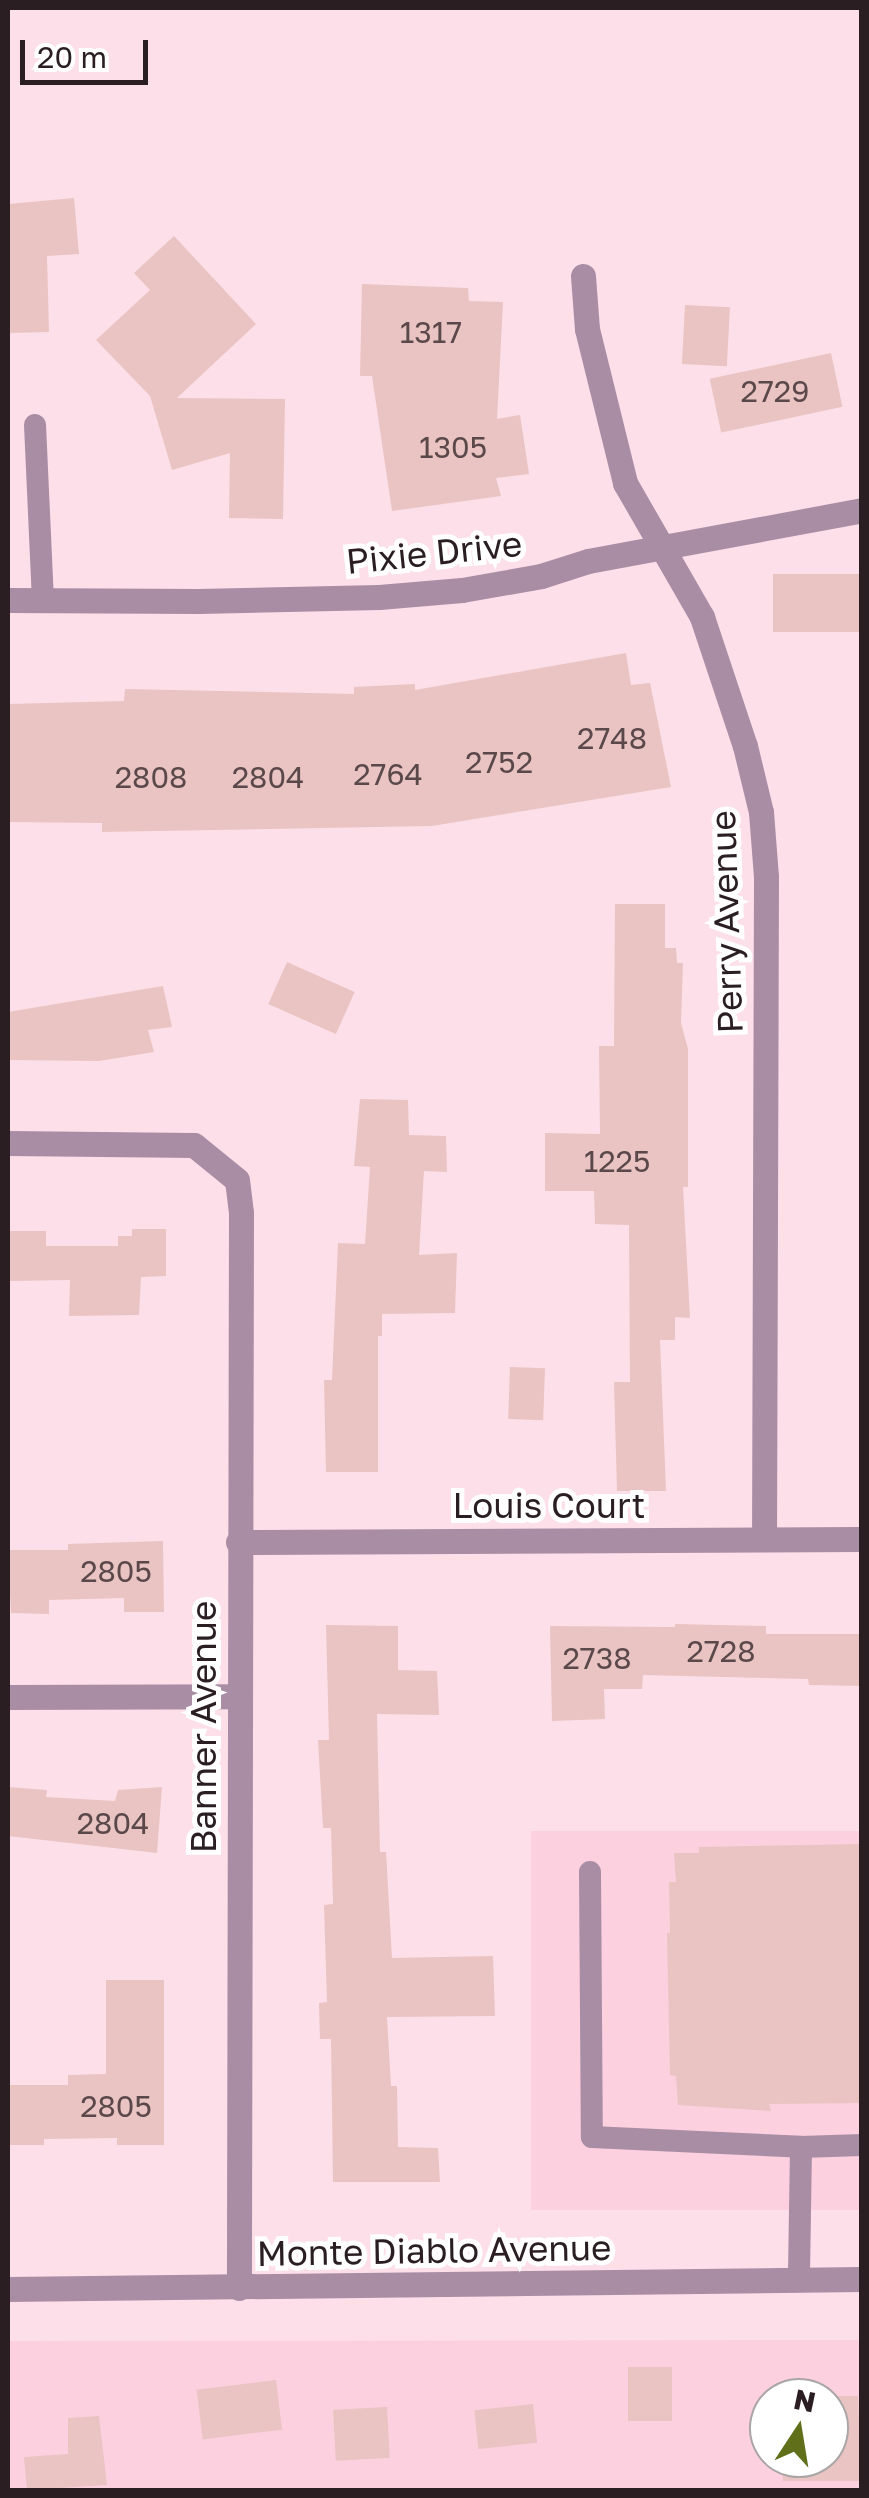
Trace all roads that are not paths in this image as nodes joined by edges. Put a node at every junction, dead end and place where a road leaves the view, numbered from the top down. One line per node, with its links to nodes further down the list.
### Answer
1 (583, 276): 4 (street, Perry Avenue)
2 (35, 425): 6 (lane)
3 (862, 510): 4 (street, Pixie Drive)
4 (665, 547): 6 (street, Pixie Drive); 8 (street, Perry Avenue)
5 (8, 600): 6 (street, Pixie Drive)
6 (43, 600)
7 (8, 1143): 10 (street, Banner Avenue)
8 (764, 1539): 9 (street, Louis Court); 10 (street, Louis Court)
9 (862, 1539)
10 (238, 1542): 11 (street, Banner Avenue)
11 (238, 1696): 12 (street); 18 (street, Banner Avenue)
12 (8, 1697)
13 (590, 1872): 15 (lane)
14 (862, 2145): 15 (lane)
15 (802, 2147): 17 (lane)
16 (862, 2279): 17 (street, Monte Diablo Avenue)
17 (799, 2280): 18 (street, Monte Diablo Avenue)
18 (239, 2288): 19 (street, Monte Diablo Avenue)
19 (8, 2289)

